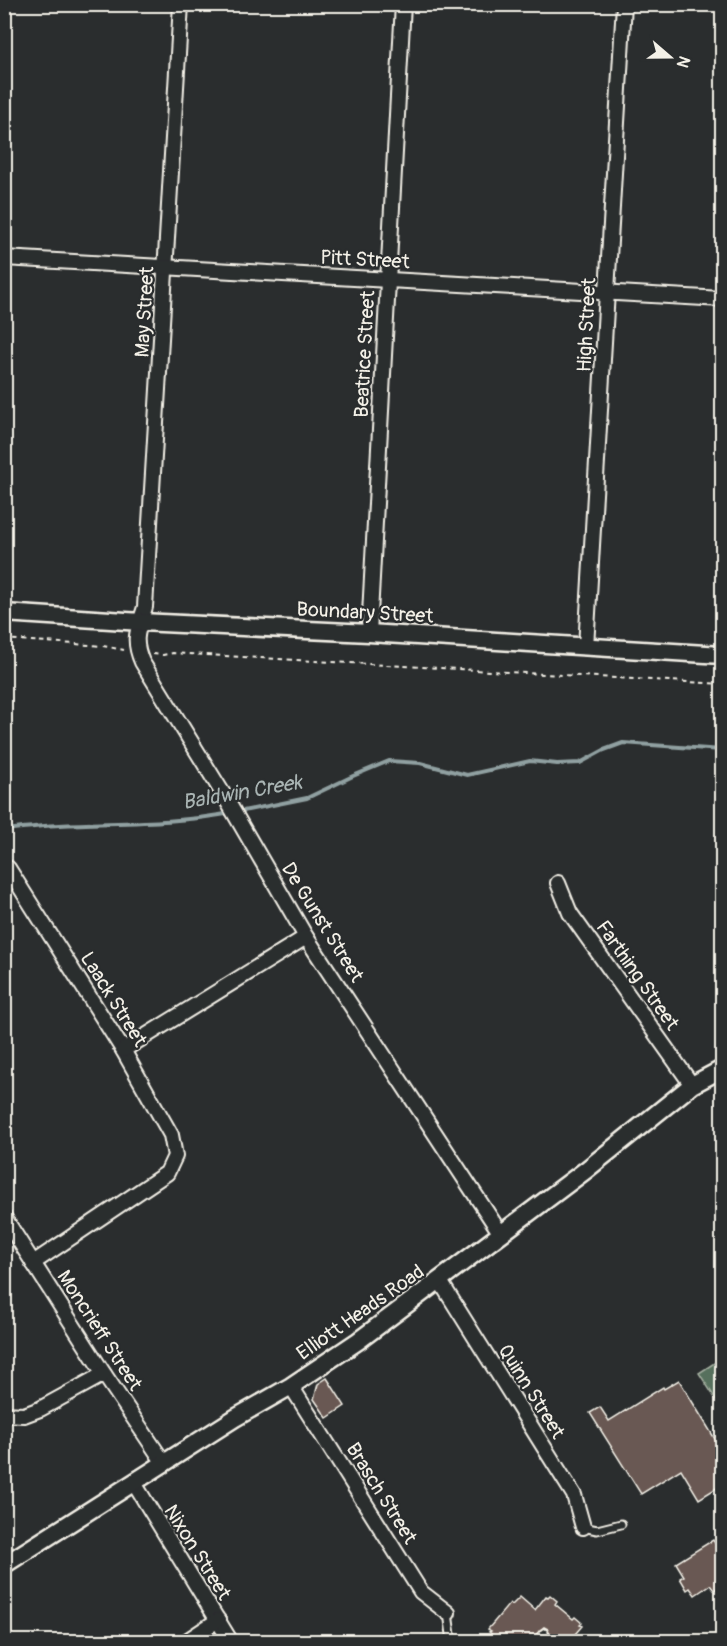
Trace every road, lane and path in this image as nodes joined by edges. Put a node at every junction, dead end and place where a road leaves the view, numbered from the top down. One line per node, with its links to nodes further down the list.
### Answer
1 (181, 4): 5 (street, May Street)
2 (403, 4): 6 (street, Beatrice Street)
3 (624, 4): 7 (street, High Street)
4 (4, 258): 5 (street, Pitt Street)
5 (166, 267): 6 (street, Pitt Street); 10 (street, May Street)
6 (387, 280): 7 (street, Pitt Street); 11 (street, Beatrice Street)
7 (608, 292): 8 (street, Pitt Street); 13 (street, High Street)
8 (723, 299)
9 (4, 613): 10 (street, Boundary Street)
10 (141, 622): 11 (street, Boundary Street); 20 (street, De Gunst Street)
11 (369, 633): 13 (street, Boundary Street)
12 (4, 639): 14 (path)
13 (586, 647): 16 (street, Boundary Street)
14 (133, 651)
15 (153, 654): 17 (path)
16 (723, 655)
17 (723, 684)
18 (8, 868): 21 (street, Laack Street)
19 (558, 883): 23 (street, Farthing Street)
20 (306, 937): 21 (street); 25 (street, De Gunst Street)
21 (123, 1050): 26 (street, Laack Street)
22 (723, 1069): 23 (street, Elliott Heads Road)
23 (692, 1085): 25 (street, Elliott Heads Road)
24 (4, 1216): 26 (street, Moncrieff Street)
25 (501, 1234): 27 (street, Elliott Heads Road)
26 (33, 1263): 28 (street, Moncrieff Street)
27 (440, 1281): 29 (street, Elliott Heads Road); 34 (street, Quinn Street)
28 (104, 1374): 30 (street); 31 (street, Moncrieff Street)
29 (291, 1386): 31 (street, Elliott Heads Road); 36 (street, Brasch Street)
30 (4, 1414)
31 (164, 1463): 32 (street, Elliott Heads Road)
32 (134, 1483): 35 (street, Elliott Heads Road); 37 (street, Nixon Street)
33 (621, 1524): 34 (lane)
34 (583, 1527)
35 (4, 1566)
36 (448, 1613): 41 (lane)
37 (218, 1620): 39 (street); 40 (street, Nixon Street)
38 (544, 1633): 42 (lane)
39 (185, 1641)
40 (231, 1641)
41 (452, 1641)
42 (537, 1641)

